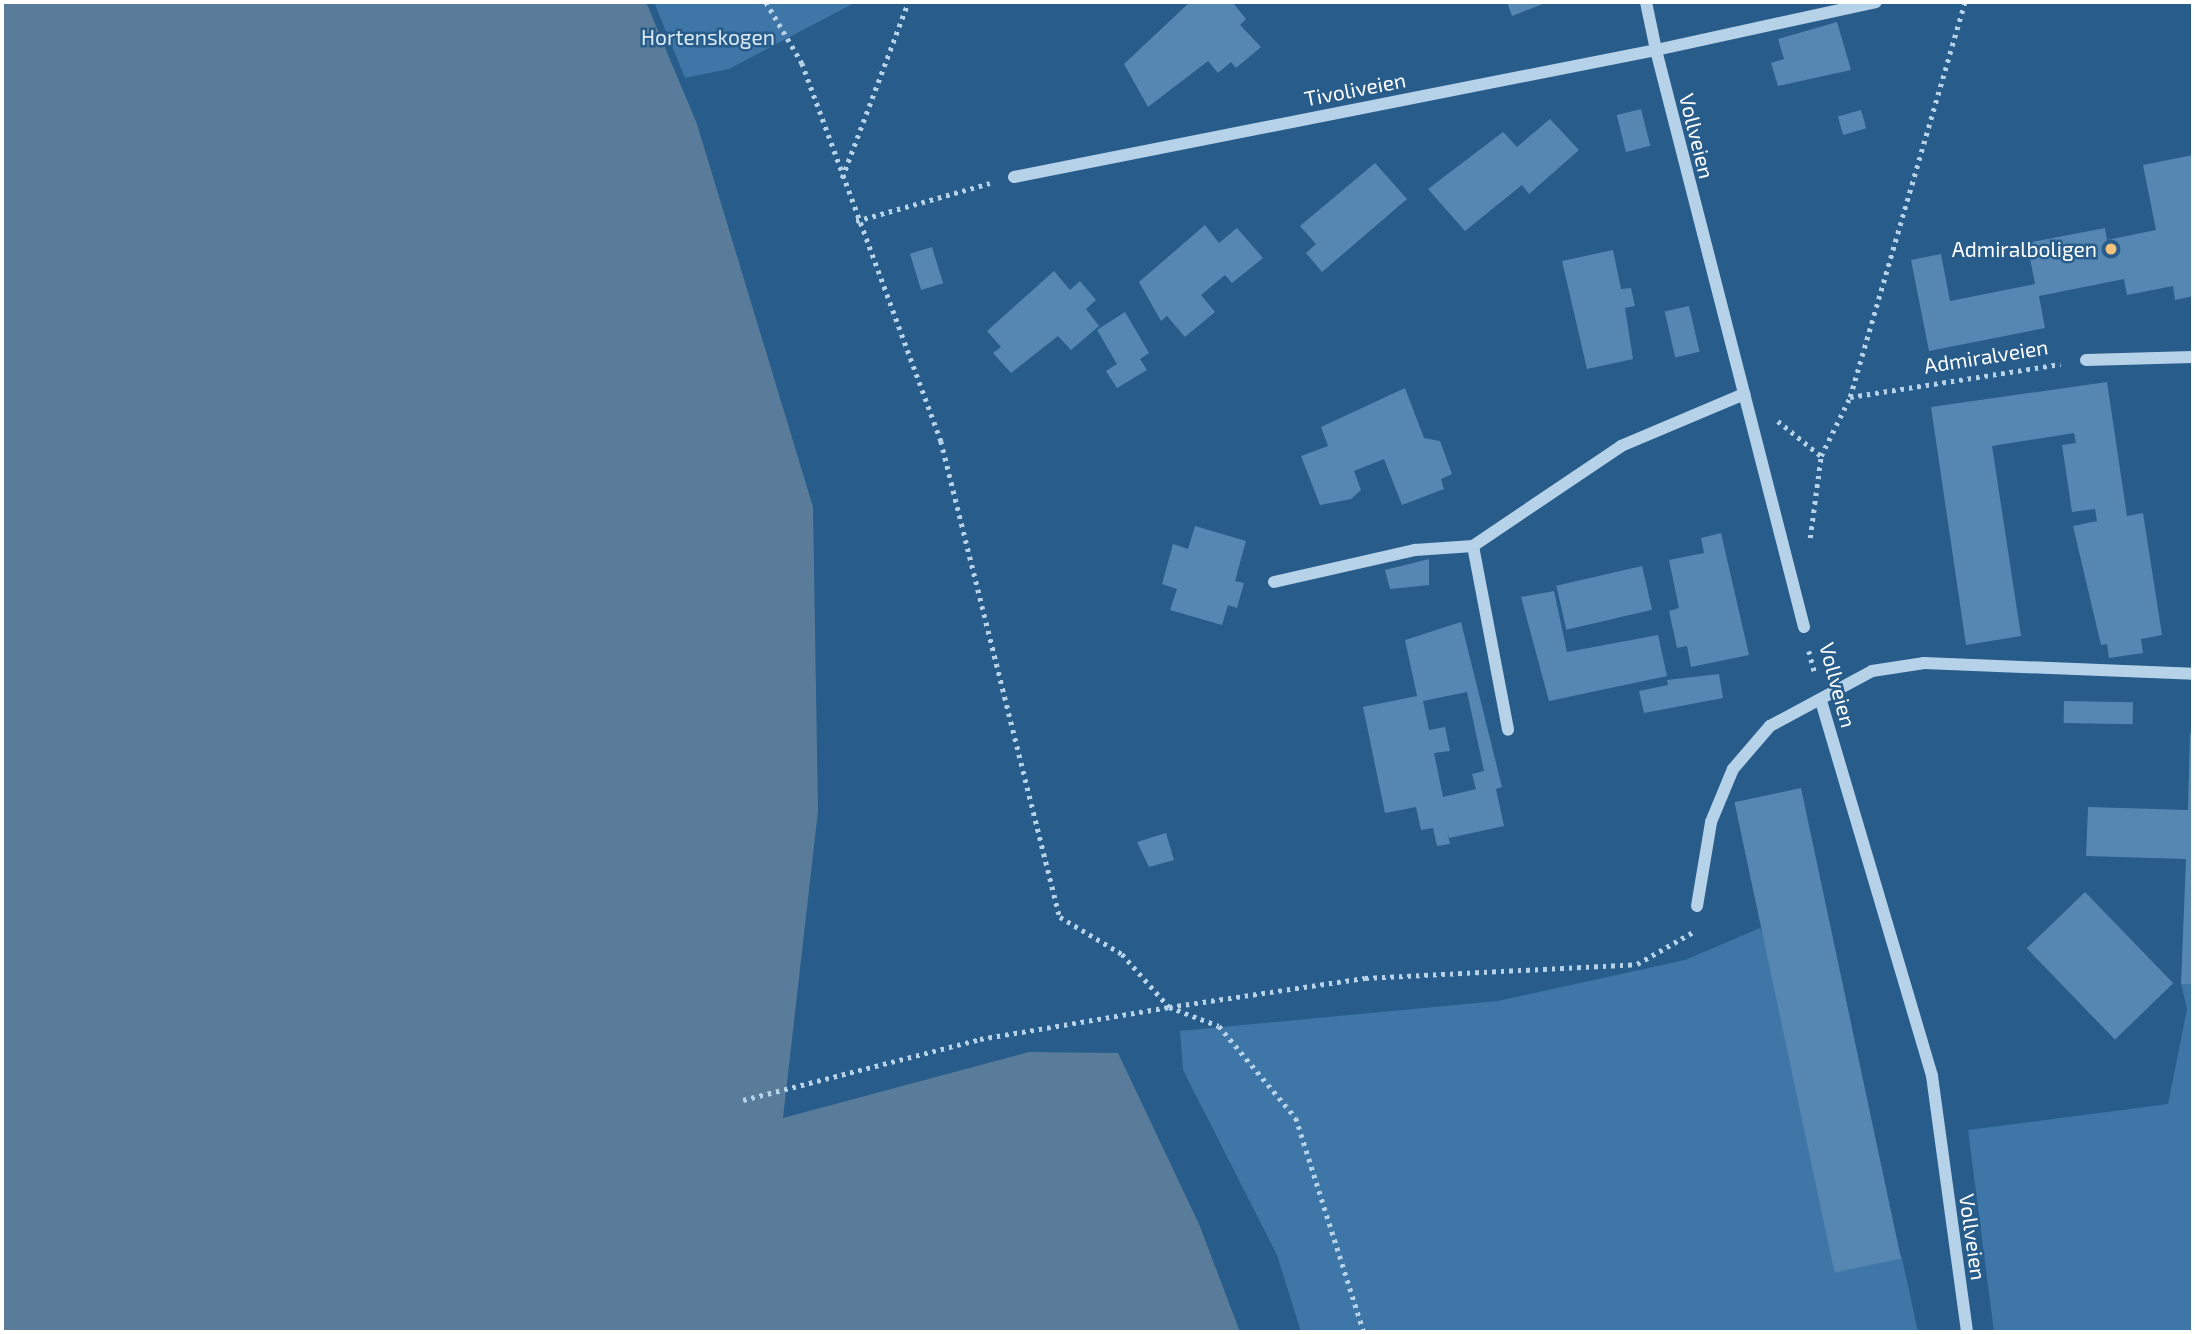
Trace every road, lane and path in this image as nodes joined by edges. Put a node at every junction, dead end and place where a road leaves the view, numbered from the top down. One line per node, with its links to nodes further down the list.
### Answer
1 (765, 2): 8 (path)
2 (908, 2): 8 (path)
3 (1646, 2): 6 (street)
4 (1876, 2): 6 (street, Tivoliveien)
5 (1965, 2): 13 (path)
6 (1656, 50): 7 (street, Tivoliveien); 12 (street, Vollveien)
7 (1014, 177): 9 (path)
8 (841, 178): 9 (path)
9 (856, 222): 22 (path)
10 (2193, 356): 11 (street)
11 (2086, 360): 13 (path, Admiralveien)
12 (1744, 394): 15 (street); 17 (street, Vollveien)
13 (1850, 397): 14 (path)
14 (1821, 456)
15 (1473, 546): 16 (street); 20 (street)
16 (1275, 582)
17 (1804, 627): 19 (path, Vollveien)
18 (2193, 674): 19 (street)
19 (1821, 701): 21 (street); 25 (street, Vollveien)
20 (1507, 730)
21 (1697, 906): 22 (path)
22 (1169, 1007): 23 (path); 24 (path)
23 (743, 1100)
24 (1364, 1332)
25 (1967, 1332)

